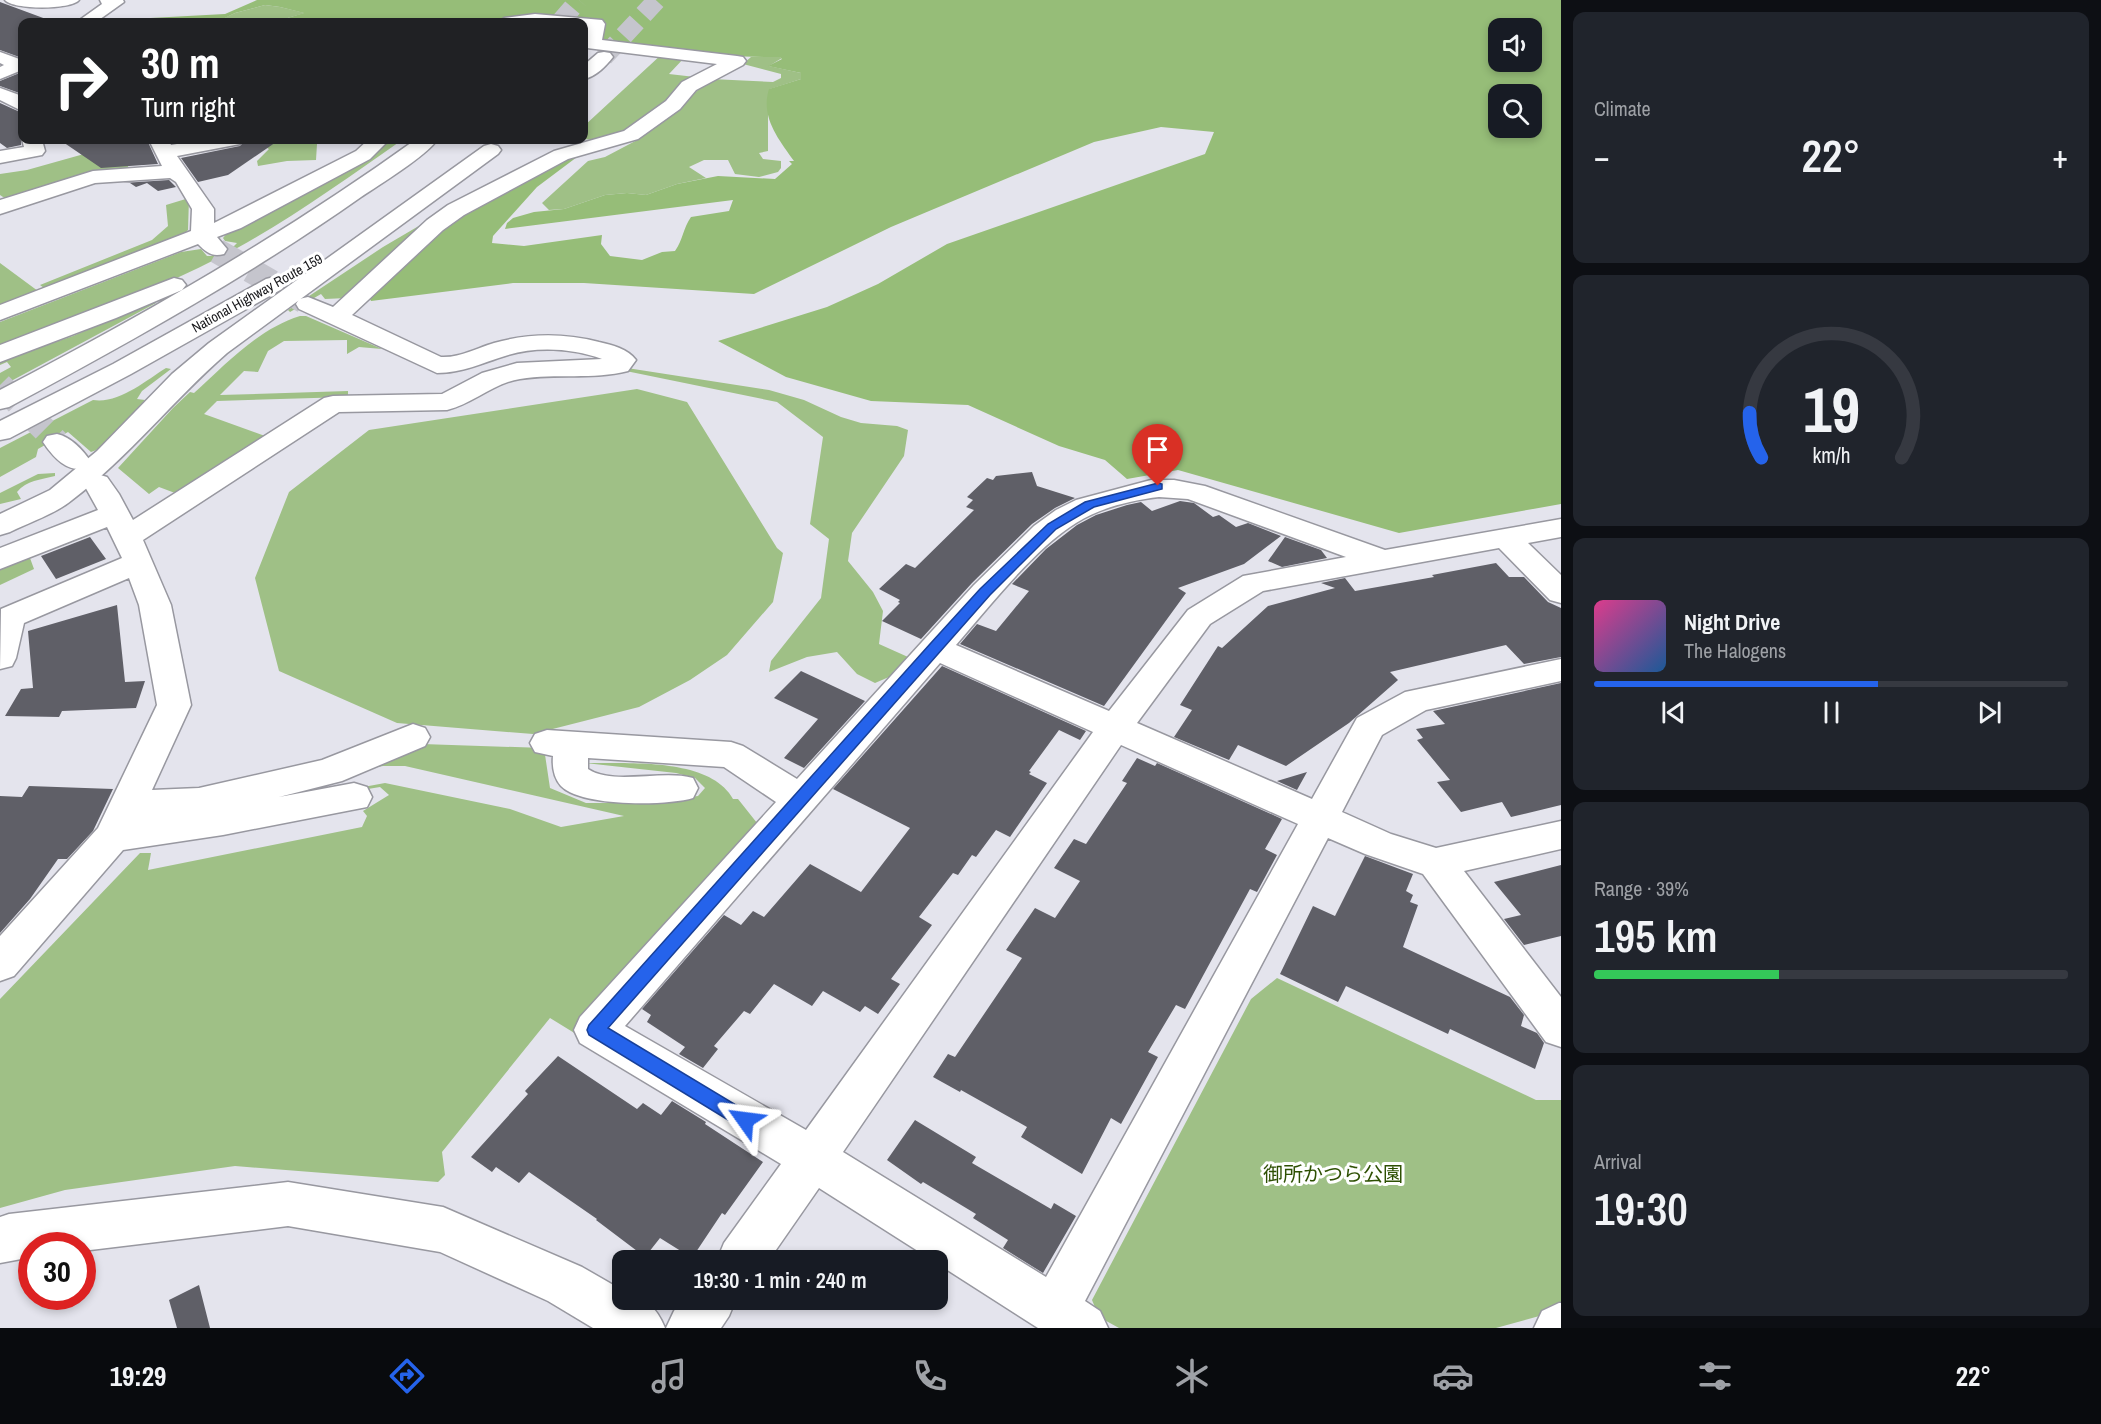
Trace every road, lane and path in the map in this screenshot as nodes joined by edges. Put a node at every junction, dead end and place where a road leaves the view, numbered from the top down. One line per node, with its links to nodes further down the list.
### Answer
1 (13, 0): 2 (main road)
2 (71, 0)
3 (108, 0): 4 (main road)
4 (92, 18)
5 (588, 23): 31 (main road)
6 (0, 57): 8 (main road)
7 (604, 57): 10 (main road)
8 (18, 63)
9 (18, 65): 11 (main road)
10 (588, 71)
11 (0, 73)
12 (0, 94): 13 (main road)
13 (18, 102)
14 (18, 106): 15 (main road)
15 (0, 111)
16 (33, 144): 25 (main road)
17 (186, 144): 23 (main road)
18 (349, 144): 24 (main road)
19 (375, 144): 24 (main road)
20 (406, 144): 32 (main road)
21 (421, 144): 33 (main road, National Highway Route 159)
22 (497, 145): 34 (main road, National Highway Route 159); 36 (main road)
23 (162, 146): 26 (main road)
24 (363, 155): 28 (main road)
25 (0, 157)
26 (180, 175): 27 (main road); 28 (main road)
27 (0, 207)
28 (210, 243): 30 (main road)
29 (308, 304): 31 (main road)
30 (0, 313)
31 (337, 316): 38 (main road)
32 (0, 354)
33 (0, 401)
34 (0, 432)
35 (57, 442): 38 (main road)
36 (0, 526)
37 (1561, 528): 39 (main road)
38 (126, 538): 40 (main road); 44 (main road); 51 (main road)
39 (1506, 538): 41 (main road); 42 (main road)
40 (0, 559)
41 (1386, 561): 43 (main road); 46 (main road)
42 (1561, 592)
43 (935, 648): 46 (main road); 50 (main road)
44 (0, 658)
45 (1561, 670): 52 (main road)
46 (1116, 726): 52 (main road); 58 (main road)
47 (413, 738): 51 (main road)
48 (680, 788): 50 (main road)
49 (354, 797): 54 (main road)
50 (800, 799): 58 (main road)
51 (127, 804): 54 (main road)
52 (1321, 818): 55 (main road); 62 (main road)
53 (1561, 835): 55 (main road)
54 (112, 837): 56 (main road)
55 (1437, 863): 57 (main road)
56 (0, 964)
57 (1561, 1029)
58 (813, 1160): 60 (main road); 62 (main road)
59 (0, 1240): 63 (main road)
60 (748, 1250)
61 (704, 1310): 64 (main road)
62 (1069, 1318)
63 (640, 1328)
64 (691, 1328)

